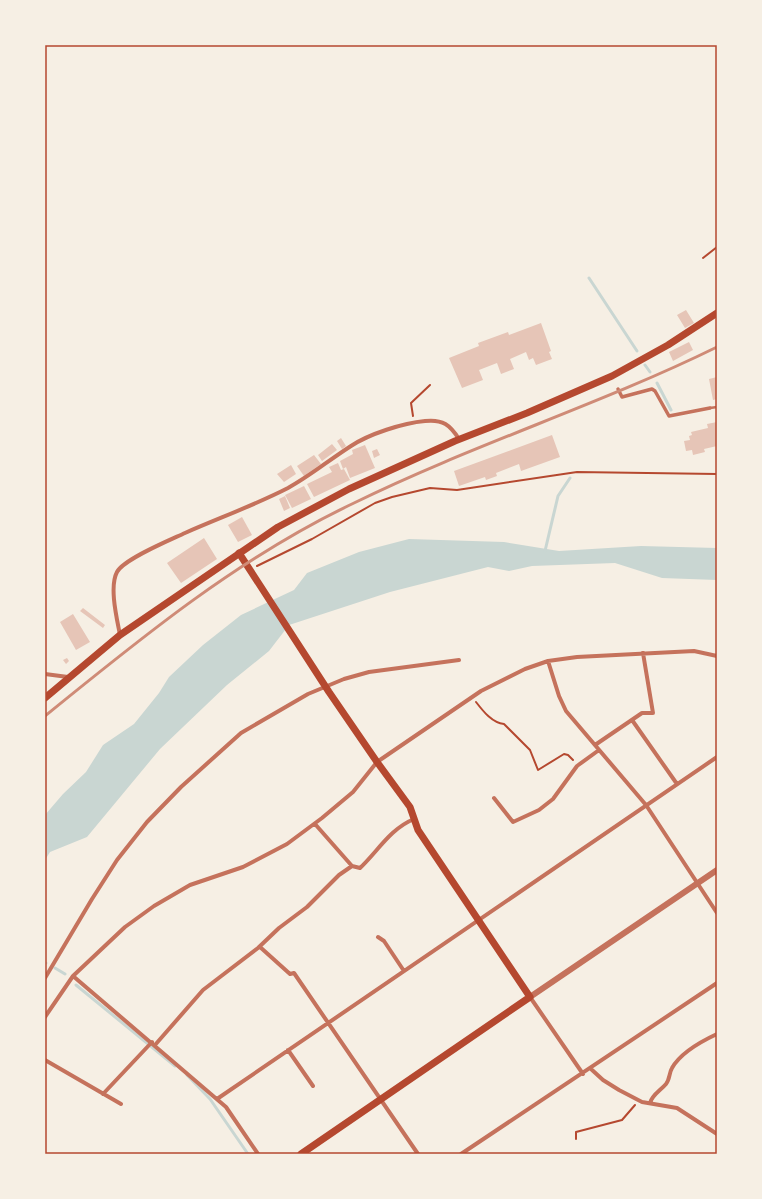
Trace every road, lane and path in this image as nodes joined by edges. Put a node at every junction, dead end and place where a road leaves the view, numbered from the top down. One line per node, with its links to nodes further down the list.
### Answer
1 (717, 247): 2 (path)
2 (703, 258)
3 (717, 313): 9 (main road)
4 (430, 385): 8 (path)
5 (618, 388): 7 (street)
6 (717, 407): 7 (lane)
7 (710, 408)
8 (415, 423): 9 (street); 13 (street)
9 (459, 439): 11 (main road)
10 (717, 474): 12 (path)
11 (239, 553): 12 (main road); 13 (main road)
12 (252, 572): 26 (main road)
13 (120, 635): 19 (main road)
14 (643, 653): 15 (street); 17 (street); 22 (street)
15 (717, 656)
16 (459, 660): 42 (street)
17 (548, 661): 20 (street); 23 (street)
18 (45, 674): 19 (street)
19 (68, 677): 21 (main road)
20 (472, 697): 26 (street); 27 (path)
21 (45, 698)
22 (632, 720): 23 (street); 28 (street)
23 (594, 745): 24 (street)
24 (599, 750): 27 (street); 30 (street)
25 (717, 757): 28 (street)
26 (377, 762): 31 (main road); 32 (street)
27 (577, 766): 29 (street)
28 (677, 784): 30 (street)
29 (494, 798)
30 (646, 805): 35 (street); 37 (street)
31 (414, 819): 33 (street); 37 (main road)
32 (315, 824): 33 (street); 41 (street)
33 (352, 866): 39 (street)
34 (717, 870): 35 (street)
35 (698, 883): 36 (street); 44 (street)
36 (717, 913)
37 (478, 920): 40 (street); 44 (main road)
38 (378, 937): 40 (street)
39 (260, 947): 46 (street); 48 (street)
40 (404, 971): 46 (street)
41 (73, 976): 45 (street); 48 (street)
42 (45, 978)
43 (717, 983): 51 (street)
44 (530, 997): 52 (street); 56 (main road)
45 (45, 1017)
46 (328, 1024): 49 (street); 56 (street)
47 (717, 1034): 58 (street)
48 (154, 1043): 54 (street); 55 (street)
49 (288, 1050): 53 (street); 55 (street)
50 (45, 1060): 54 (street)
51 (591, 1069): 52 (street); 57 (street)
52 (583, 1074): 65 (street)
53 (313, 1086)
54 (104, 1094): 59 (street)
55 (217, 1099): 62 (street)
56 (381, 1100): 63 (main road); 64 (street)
57 (638, 1100): 58 (street); 61 (path)
58 (650, 1103): 60 (street)
59 (121, 1104)
60 (717, 1134)
61 (576, 1139)
62 (258, 1154)
63 (301, 1154)
64 (418, 1154)
65 (461, 1154)

